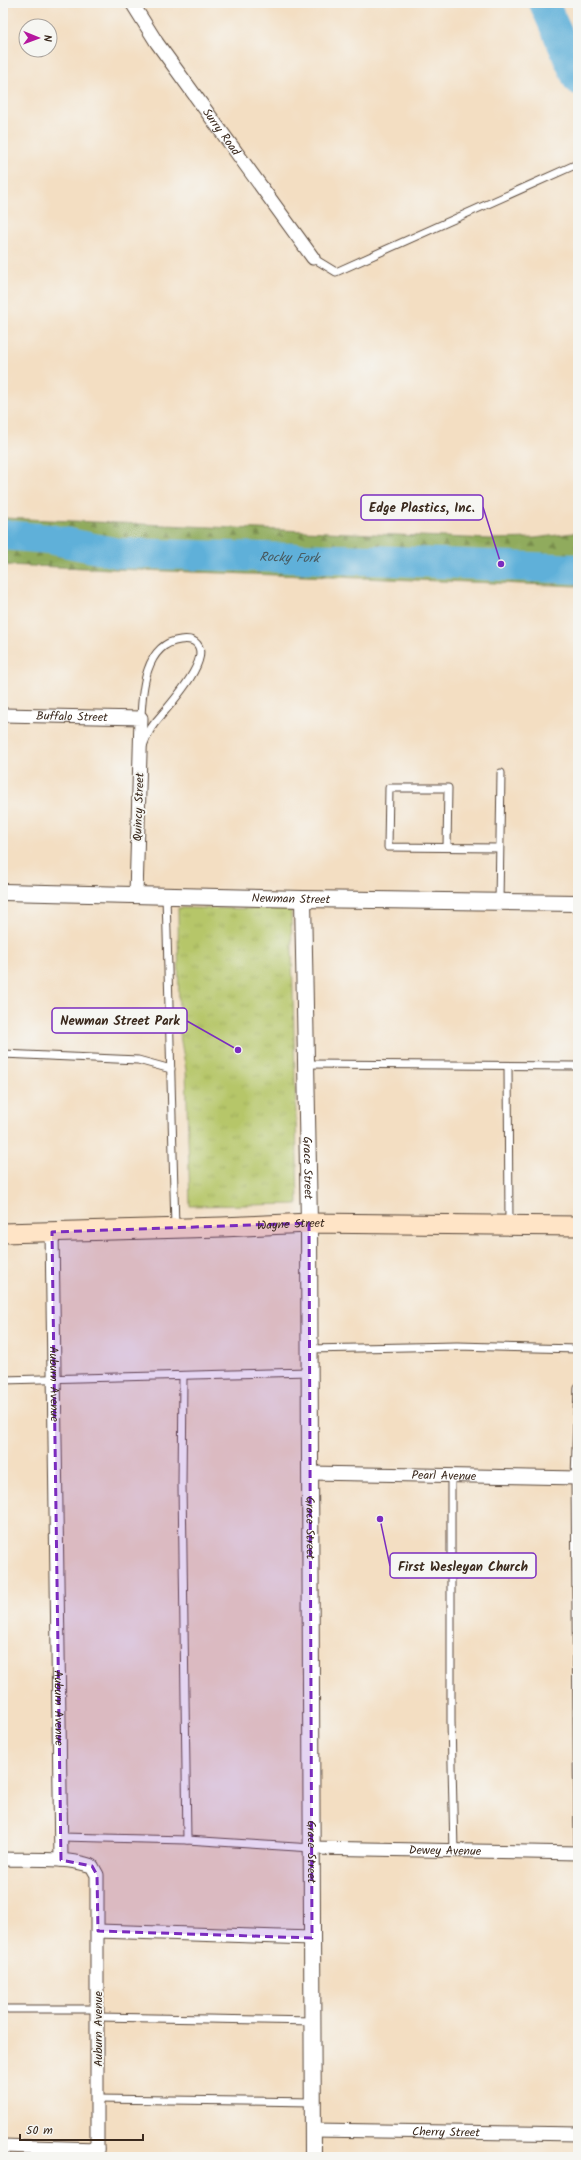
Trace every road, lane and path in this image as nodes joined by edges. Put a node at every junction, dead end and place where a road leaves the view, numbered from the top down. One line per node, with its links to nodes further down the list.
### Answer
1 (132, 3): 3 (street, Surry Road)
2 (575, 165): 3 (lane)
3 (314, 258)
4 (3, 715): 5 (street, Buffalo Street)
5 (142, 718): 6 (street, Quincy Street); 6 (lane)
6 (141, 752): 11 (street, Quincy Street)
7 (501, 774): 9 (lane)
8 (447, 847): 8 (lane); 9 (lane)
9 (499, 848): 14 (lane)
10 (3, 892): 11 (street, Newman Street)
11 (136, 895): 12 (street, Newman Street)
12 (166, 896): 13 (street, Newman Street); 20 (lane)
13 (303, 899): 14 (street, Newman Street); 17 (street, Grace Street)
14 (499, 902): 15 (street, Newman Street)
15 (578, 903)
16 (3, 1054): 20 (lane)
17 (306, 1064): 18 (lane); 21 (street, Grace Street)
18 (508, 1066): 19 (lane); 22 (lane)
19 (578, 1066)
20 (171, 1069): 24 (lane)
21 (309, 1222): 22 (main road, Wayne Street); 24 (main road, Wayne Street); 27 (street, Grace Street)
22 (509, 1225): 23 (main road, Wayne Street)
23 (578, 1226)
24 (174, 1228): 25 (main road, Wayne Street)
25 (52, 1232): 26 (main road, Wayne Street); 31 (street, Auburn Avenue)
26 (3, 1233)
27 (309, 1349): 28 (lane); 29 (street, Grace Street)
28 (578, 1349)
29 (309, 1372): 30 (lane); 34 (street, Grace Street)
30 (184, 1376): 31 (lane); 38 (lane)
31 (54, 1378): 32 (lane); 37 (street, Auburn Avenue)
32 (3, 1380)
33 (578, 1387): 36 (lane)
34 (310, 1473): 35 (street, Pearl Avenue); 39 (street, Grace Street)
35 (451, 1476): 36 (street, Pearl Avenue); 40 (lane)
36 (577, 1478): 41 (lane)
37 (60, 1837): 38 (lane); 43 (street, Auburn Avenue)
38 (187, 1840): 39 (lane)
39 (312, 1848): 40 (street, Dewey Avenue); 45 (street, Grace Street)
40 (454, 1851): 41 (street, Dewey Avenue)
41 (578, 1853)
42 (3, 1859): 43 (street)
43 (61, 1860): 44 (street, Auburn Avenue)
44 (98, 1931): 45 (street); 47 (street, Auburn Avenue)
45 (312, 1938): 48 (street, Grace Street)
46 (3, 2009): 47 (lane)
47 (98, 2013): 48 (lane); 49 (street, Auburn Avenue)
48 (313, 2021): 50 (street, Grace Street)
49 (98, 2099): 50 (lane); 54 (street, Auburn Avenue)
50 (313, 2102): 51 (street, Grace Street)
51 (313, 2130): 52 (street, Cherry Street); 55 (street, Grace Street)
52 (578, 2134)
53 (3, 2146): 54 (street)
54 (97, 2153)
55 (313, 2157)

